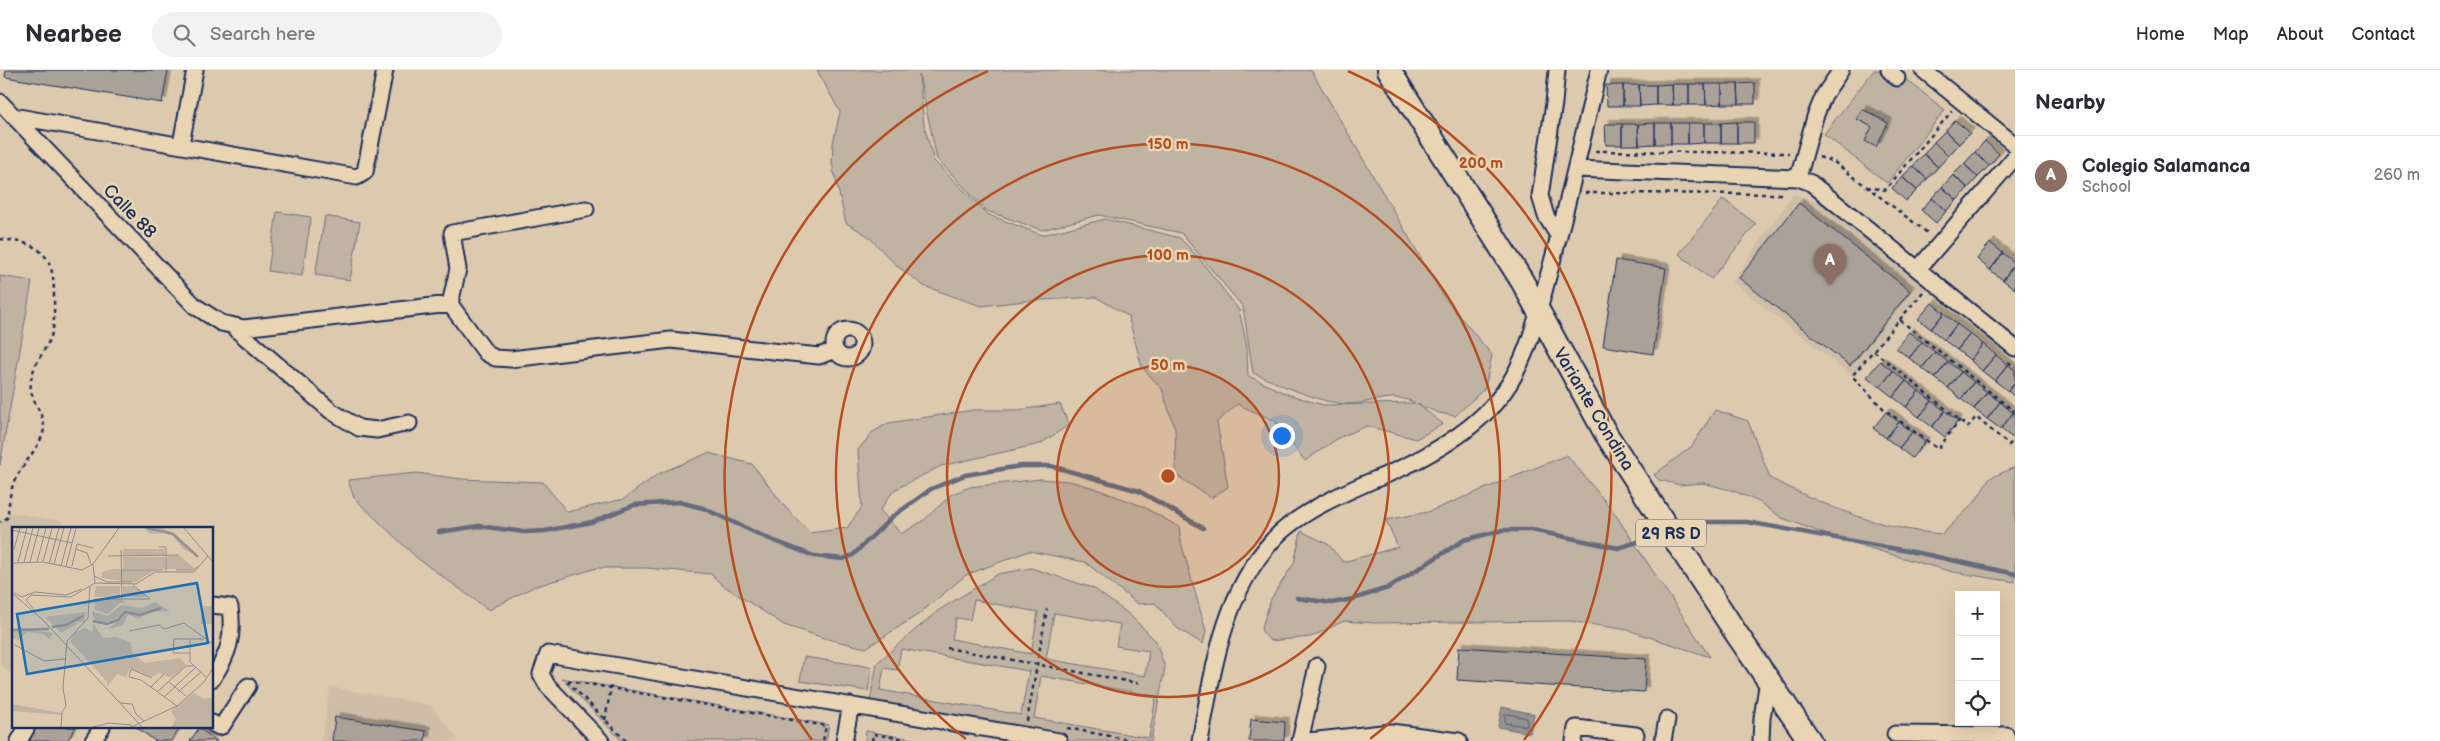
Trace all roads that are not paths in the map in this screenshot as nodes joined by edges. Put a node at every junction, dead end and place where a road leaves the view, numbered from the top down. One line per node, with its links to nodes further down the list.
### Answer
1 (194, 70): 12 (street)
2 (385, 70): 12 (street)
3 (1390, 70): 21 (highway, Variante Condina / 29 RS D)
4 (1557, 70): 18 (street)
5 (1599, 70): 15 (street)
6 (1827, 70): 9 (street)
7 (1841, 70): 9 (street)
8 (1923, 70): 13 (street)
9 (1824, 95): 16 (street)
10 (0, 102): 11 (street, Calle 88)
11 (13, 116): 12 (street); 22 (street, Calle 88)
12 (181, 144)
13 (2015, 145)
14 (2015, 157): 19 (street)
15 (1576, 169): 16 (street); 18 (street)
16 (1798, 178): 19 (street)
17 (586, 209): 20 (street)
18 (1559, 237): 21 (street)
19 (1918, 269): 23 (street)
20 (450, 304): 22 (street); 24 (street)
21 (1538, 313): 29 (highway, Variante Condina / 29 RS D); 43 (street)
22 (238, 326): 25 (street, Calle 88)
23 (2015, 348)
24 (834, 350)
25 (409, 423)
26 (214, 605): 28 (street)
27 (1317, 666): 44 (street)
28 (214, 676)
29 (1768, 680): 49 (street); 50 (highway, Variante Condina / 29 RS D)
30 (248, 686): 33 (street)
31 (851, 705): 36 (street); 41 (street); 42 (street)
32 (1667, 719): 48 (street)
33 (214, 724)
34 (26, 728): 39 (street)
35 (101, 728): 40 (street)
36 (1061, 734)
37 (1895, 734): 51 (street)
38 (1636, 735): 47 (street)
39 (18, 741)
40 (93, 741)
41 (600, 741)
42 (844, 741)
43 (1200, 741)
44 (1300, 741)
45 (1309, 741): 46 (street)
46 (1459, 741)
47 (1574, 741)
48 (1663, 741)
49 (1761, 741)
50 (1810, 741)
51 (2008, 741)

